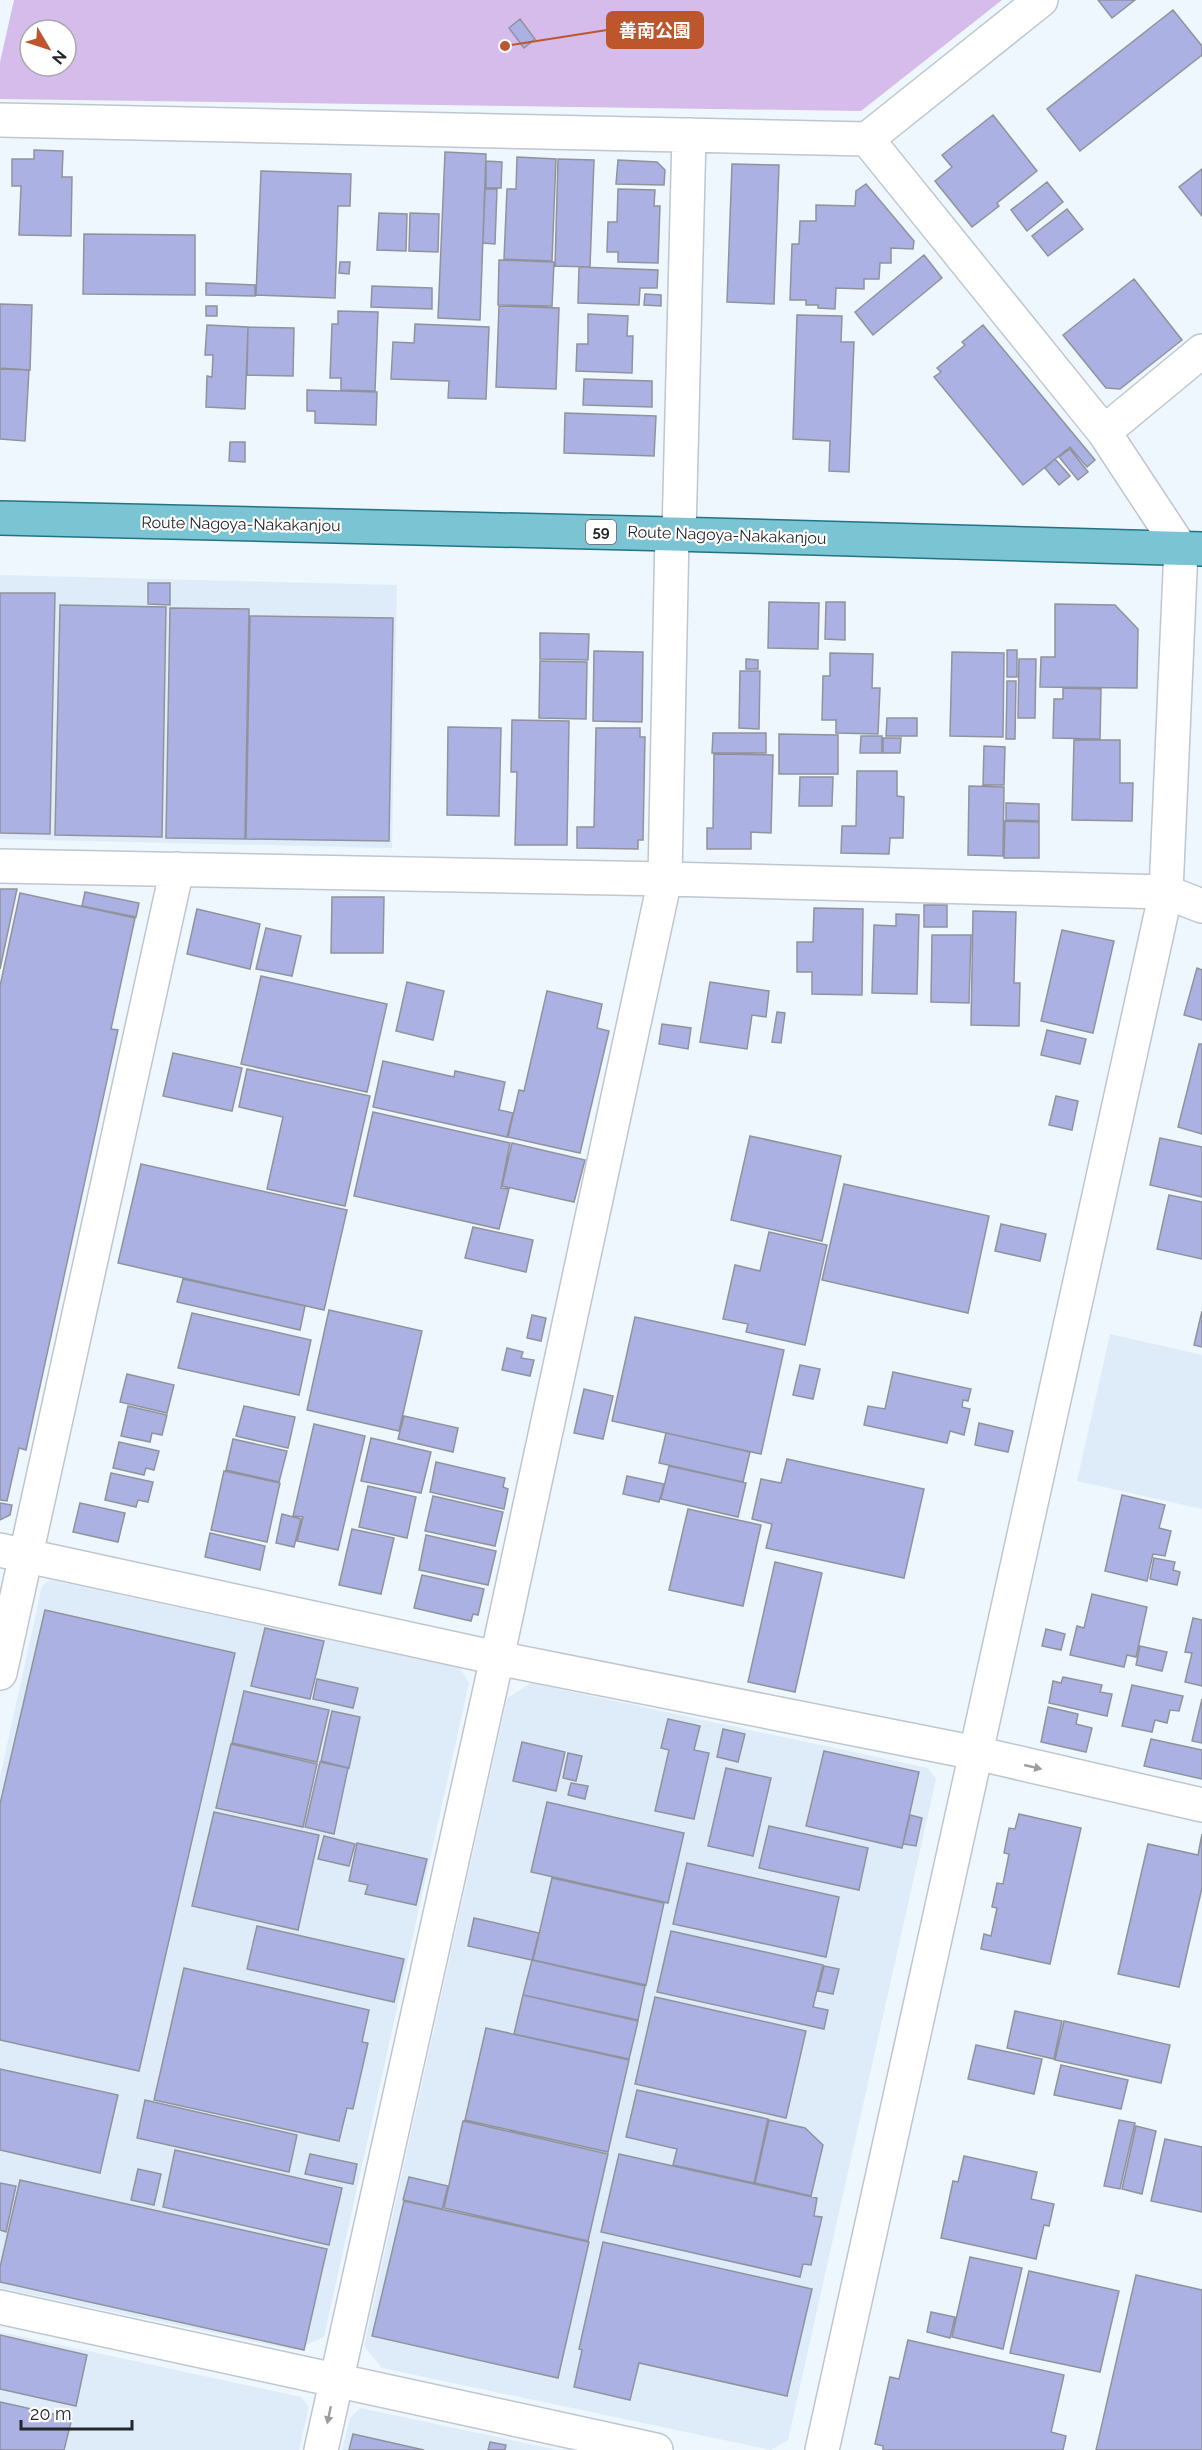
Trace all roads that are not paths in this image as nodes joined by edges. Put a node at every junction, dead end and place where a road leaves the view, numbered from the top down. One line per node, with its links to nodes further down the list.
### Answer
1 (1041, 0): 4 (street)
2 (0, 120): 3 (street)
3 (689, 135): 4 (street); 8 (street)
4 (867, 139): 6 (street)
5 (1202, 351): 6 (street)
6 (1104, 432): 9 (street)
7 (0, 518): 8 (main road, Route Nagoya-Nakakanjou / 59)
8 (675, 534): 9 (main road, Route Nagoya-Nakakanjou / 59); 12 (street)
9 (1191, 549): 13 (street)
10 (0, 866): 11 (street)
11 (177, 869): 12 (street); 15 (street)
12 (665, 879): 13 (street); 16 (street)
13 (1166, 892): 14 (street); 18 (street)
14 (1202, 906)
15 (13, 1553): 16 (street); 17 (street)
16 (497, 1658): 18 (street); 21 (street)
17 (0, 1674)
18 (976, 1754): 19 (street, one-way to 19); 24 (street)
19 (1202, 1805)
20 (0, 2307): 21 (street)
21 (336, 2380): 22 (street, one-way to 22); 23 (street)
22 (321, 2450)
23 (656, 2450)
24 (822, 2450)

